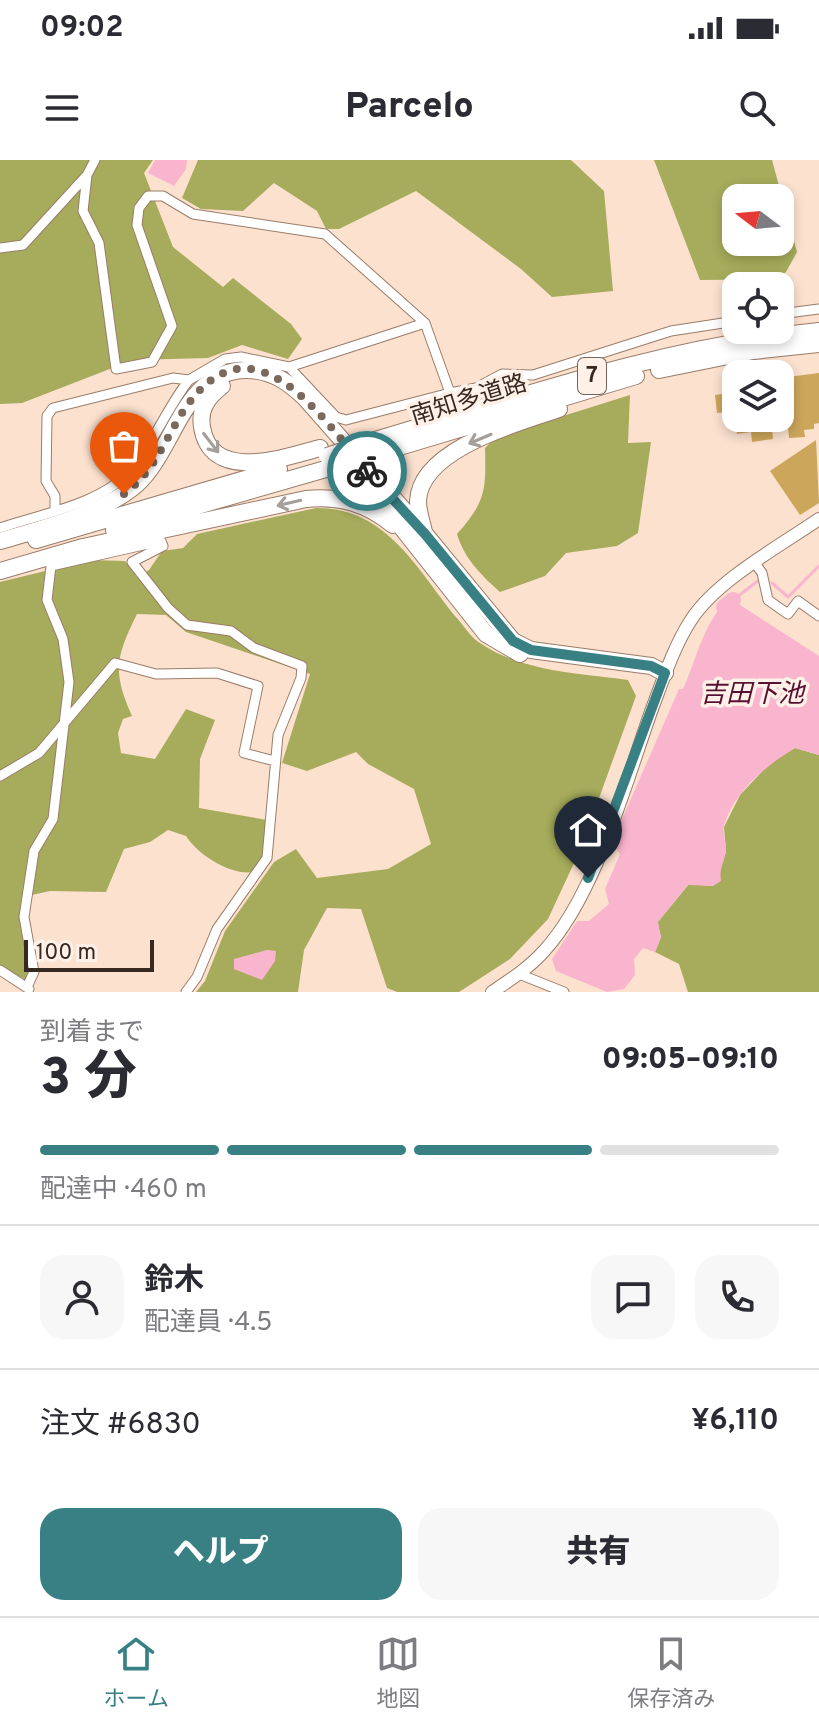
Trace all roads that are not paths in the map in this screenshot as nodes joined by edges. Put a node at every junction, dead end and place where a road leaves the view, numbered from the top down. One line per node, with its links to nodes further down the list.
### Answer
1 (95, 160): 2 (street)
2 (87, 175): 3 (street); 10 (street)
3 (0, 248)
4 (819, 309): 5 (street)
5 (794, 312)
6 (425, 323): 10 (street); 11 (street); 15 (street)
7 (722, 323): 15 (street)
8 (819, 331): 16 (highway, 南知多道路 / 7)
9 (819, 344): 12 (highway, 南知多道路 / 7)
10 (132, 365): 14 (street)
11 (289, 367): 13 (street); 15 (street)
12 (655, 371): 16 (highway, 南知多道路 / 7); 21 (highway, one-way to 21)
13 (189, 380): 14 (street); 18 (street)
14 (136, 387): 18 (street)
15 (450, 393)
16 (368, 445): 17 (highway, 南知多道路 / 7, bridge)
17 (327, 457): 21 (highway, one-way to 17); 23 (highway, 南知多道路 / 7); 25 (highway, 南知多道路 / 7)
18 (55, 509): 20 (street)
19 (819, 519): 24 (main road)
20 (0, 528)
21 (417, 537): 22 (highway); 26 (highway, one-way to 26); 28 (highway)
22 (0, 541)
23 (0, 550)
24 (755, 563): 27 (street); 28 (main road)
25 (0, 564)
26 (0, 571)
27 (819, 616)
28 (665, 673): 33 (main road)
29 (63, 721): 30 (street); 30 (street); 31 (street); 34 (street)
30 (275, 761): 35 (street)
31 (0, 776)
32 (0, 970): 34 (street)
33 (519, 974): 36 (main road); 37 (street)
34 (29, 990)
35 (186, 992)
36 (492, 992)
37 (564, 992)

